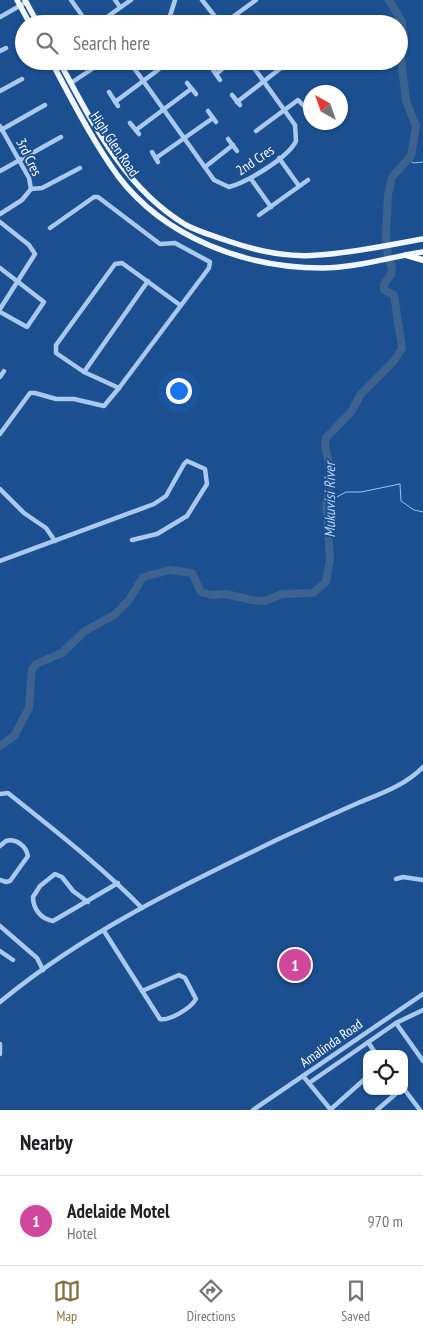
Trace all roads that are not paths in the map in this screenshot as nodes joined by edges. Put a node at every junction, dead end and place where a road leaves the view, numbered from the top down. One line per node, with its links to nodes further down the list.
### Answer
1 (72, 0): 12 (street)
2 (115, 0): 9 (street)
3 (131, 0): 9 (street)
4 (175, 0): 14 (street)
5 (202, 0): 15 (street)
6 (257, 0): 8 (street); 16 (street)
7 (22, 2): 10 (main road); 11 (main road); 17 (street)
8 (261, 5)
9 (120, 7): 13 (street)
10 (27, 15)
11 (31, 15)
12 (82, 15)
13 (109, 15)
14 (170, 15)
15 (214, 15)
16 (235, 15)
17 (0, 17)
18 (6, 48): 19 (street)
19 (0, 51)
20 (56, 70): 73 (main road, High Glen Road)
21 (64, 70): 34 (main road, High Glen Road)
22 (90, 70): 34 (street)
23 (136, 70): 32 (street, 2nd Cres)
24 (162, 70): 32 (street)
25 (213, 70): 29 (street)
26 (221, 70): 29 (street)
27 (256, 70): 33 (street, 2nd Cres)
28 (278, 70): 33 (street)
29 (216, 74): 31 (street)
30 (22, 79): 37 (street)
31 (220, 80)
32 (144, 81): 38 (street); 43 (street, 2nd Cres)
33 (264, 81): 40 (street); 44 (street, 2nd Cres)
34 (71, 83): 71 (main road, High Glen Road)
35 (187, 83): 36 (street)
36 (191, 88): 39 (street); 43 (street)
37 (0, 92)
38 (109, 92)
39 (196, 94)
40 (232, 95)
41 (303, 104): 44 (street)
42 (45, 106): 49 (street)
43 (164, 109): 48 (street); 52 (street, 2nd Cres)
44 (284, 110): 50 (street); 57 (street, 2nd Cres)
45 (208, 112): 46 (street)
46 (213, 118): 47 (street); 52 (street)
47 (216, 122)
48 (130, 123)
49 (1, 129): 58 (street, 3rd Cres)
50 (256, 132)
51 (61, 138): 58 (street)
52 (185, 138): 56 (street); 59 (street, 2nd Cres)
53 (228, 139): 54 (street)
54 (233, 145): 55 (street); 59 (street)
55 (237, 151)
56 (152, 152)
57 (279, 158): 62 (street, 2nd Cres); 64 (street)
58 (20, 160): 61 (street); 65 (street, 3rd Cres)
59 (205, 167): 62 (street, 2nd Cres)
60 (80, 168): 65 (street)
61 (0, 171)
62 (251, 179): 66 (street)
63 (308, 180): 64 (street)
64 (299, 186): 66 (street)
65 (31, 189): 67 (street, 3rd Cres)
66 (271, 207): 68 (street)
67 (0, 214)
68 (259, 215)
69 (0, 222): 76 (street)
70 (50, 228): 78 (street)
71 (423, 240)
72 (423, 252): 73 (main road, High Glen Road)
73 (406, 255): 74 (highway)
74 (423, 260)
75 (0, 268): 76 (street)
76 (18, 281): 79 (street); 79 (street)
77 (148, 281): 78 (street); 81 (street); 81 (street)
78 (180, 305): 83 (street)
79 (0, 310)
80 (4, 371): 82 (street)
81 (84, 372): 83 (street)
82 (0, 377)
83 (119, 388): 85 (street)
84 (0, 423): 85 (street)
85 (5, 427): 86 (street)
86 (0, 434)
87 (0, 490): 88 (street)
88 (55, 540): 89 (street); 90 (street)
89 (132, 540)
90 (0, 561)
91 (423, 767): 99 (street)
92 (0, 794): 97 (street)
93 (0, 846): 95 (street)
94 (396, 879): 96 (street)
95 (0, 880)
96 (423, 880)
97 (118, 883): 98 (street); 99 (street)
98 (88, 902): 98 (street)
99 (142, 908): 101 (street)
100 (0, 926): 104 (street)
101 (104, 930): 104 (street); 105 (street)
102 (0, 951): 103 (street)
103 (14, 960)
104 (43, 970): 107 (street)
105 (142, 991): 105 (street)
106 (423, 994): 115 (street, Amalinda Road)
107 (1, 999)
108 (423, 1010): 109 (street)
109 (396, 1023): 110 (street); 114 (street)
110 (368, 1042): 112 (street); 117 (street)
111 (0, 1044): 113 (street)
112 (373, 1050)
113 (0, 1054)
114 (423, 1061)
115 (303, 1076): 117 (street); 120 (street, Amalinda Road)
116 (363, 1081): 121 (street)
117 (309, 1083): 121 (street)
118 (408, 1094): 123 (street)
119 (394, 1095): 122 (street)
120 (253, 1110)
121 (330, 1110)
122 (377, 1110)
123 (422, 1110)

